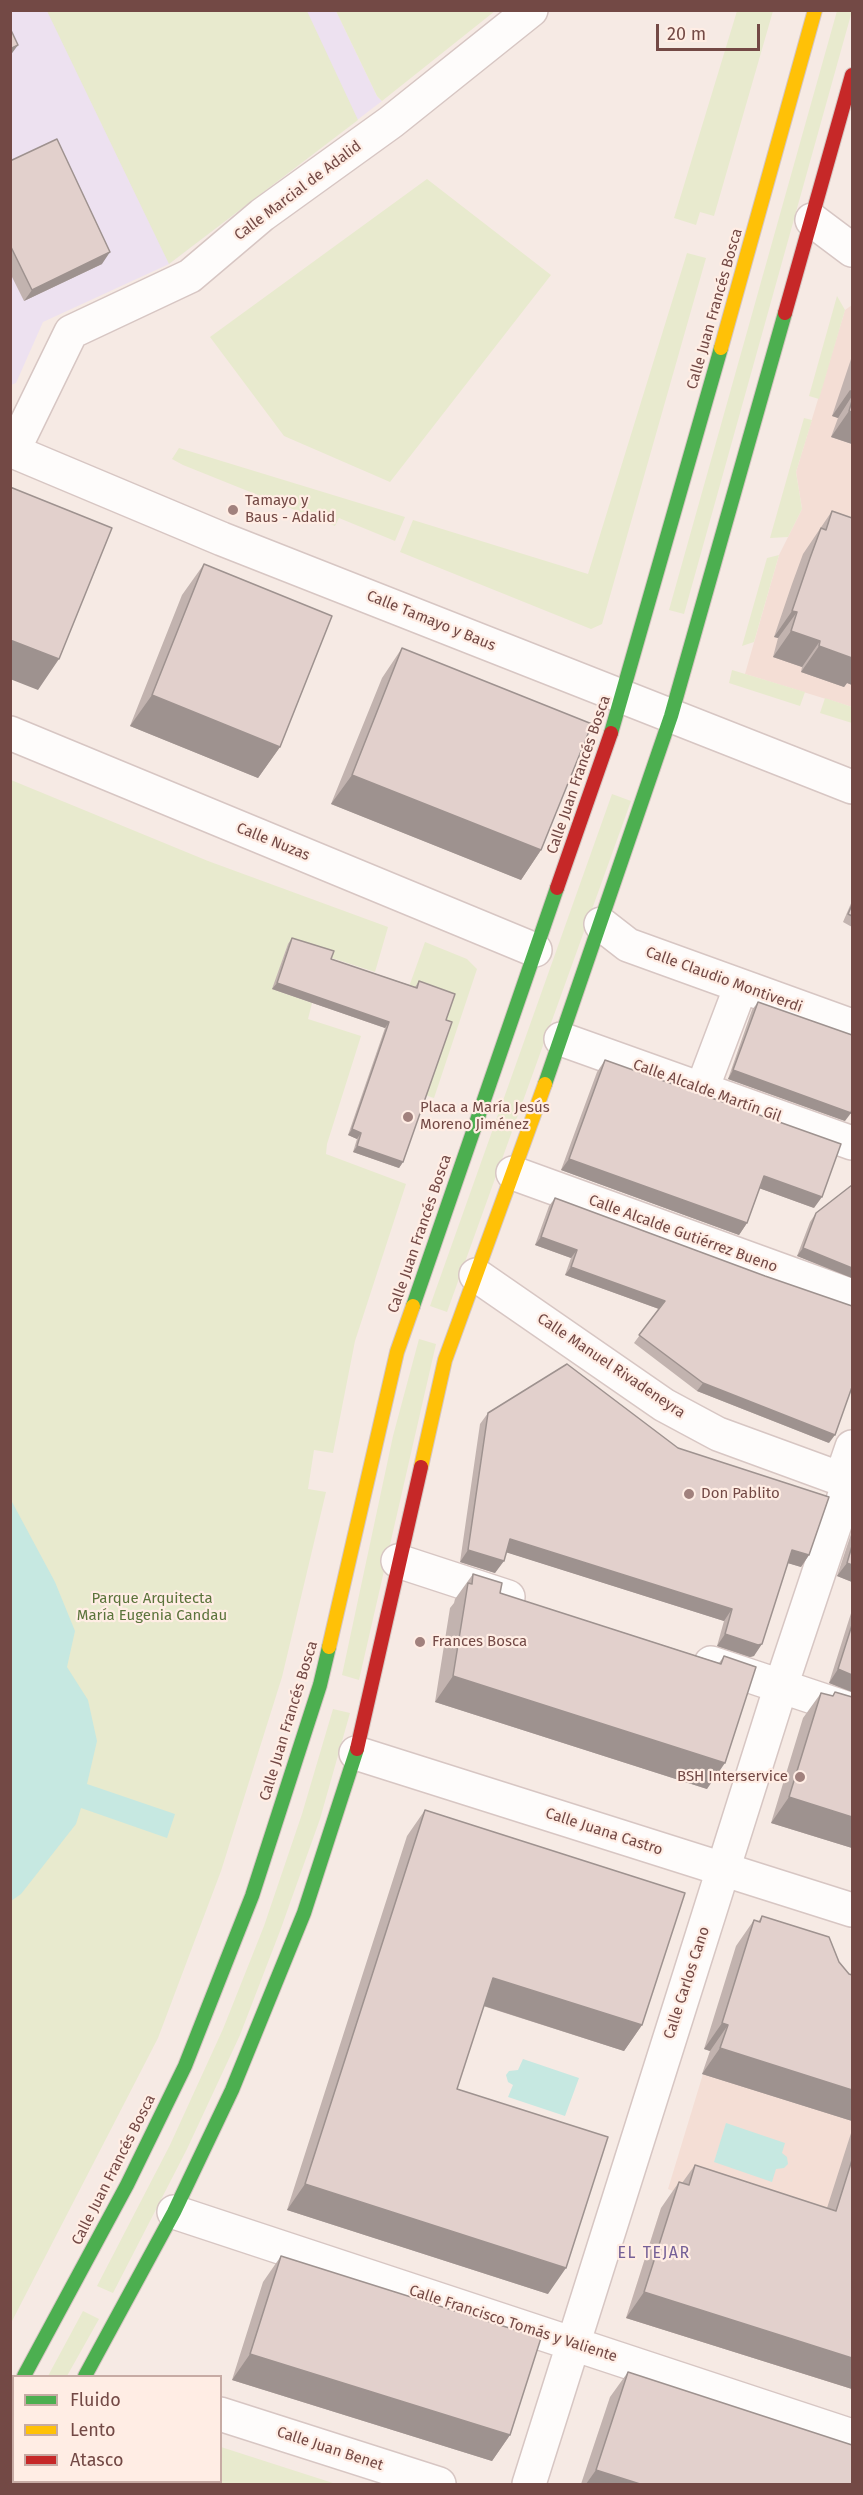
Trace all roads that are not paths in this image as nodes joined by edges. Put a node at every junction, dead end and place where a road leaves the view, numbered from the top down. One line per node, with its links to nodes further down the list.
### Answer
1 (531, 10): 6 (street, Calle Marcial de Adalid)
2 (815, 10): 7 (main road, Calle Juan Francés Bosca)
3 (852, 75): 4 (main road)
4 (812, 220): 5 (street); 8 (main road)
5 (852, 250)
6 (12, 450): 7 (street, Calle Tamayo y Baus)
7 (623, 697): 8 (street, Calle Tamayo y Baus); 12 (main road, Calle Juan Francés Bosca)
8 (672, 716): 10 (street, Calle Tamayo y Baus); 11 (main road)
9 (10, 733): 12 (street, Calle Nuzas)
10 (852, 787)
11 (601, 924): 13 (street, Calle Claudio Montiverdi); 15 (main road)
12 (535, 950): 33 (main road, Calle Juan Francés Bosca)
13 (741, 986): 14 (street, Calle Claudio Montiverdi); 16 (street)
14 (852, 1026)
15 (561, 1039): 16 (street, Calle Alcalde Martín Gil); 18 (main road)
16 (702, 1089): 17 (street, Calle Alcalde Martín Gil)
17 (852, 1143)
18 (513, 1173): 19 (main road); 20 (street, Calle Alcalde Gutiérrez Bueno)
19 (476, 1275): 22 (street, Calle Manuel Rivadeneyra); 23 (main road)
20 (852, 1296)
21 (852, 1447): 22 (street, Calle Carlos Cano)
22 (847, 1482): 26 (street, Calle Carlos Cano)
23 (398, 1562): 24 (street); 28 (main road)
24 (536, 1606)
25 (681, 1653): 26 (street)
26 (781, 1686): 27 (street); 29 (street, Calle Carlos Cano)
27 (852, 1710)
28 (356, 1753): 29 (street, Calle Juana Castro); 31 (main road)
29 (723, 1869): 30 (street, Calle Juana Castro); 32 (street, Calle Carlos Cano)
30 (852, 1910)
31 (174, 2212): 32 (street, Calle Francisco Tomás y Valiente); 34 (main road)
32 (574, 2344): 36 (street, Calle Francisco Tomás y Valiente); 38 (street, Calle Carlos Cano)
33 (25, 2375)
34 (92, 2375)
35 (222, 2415): 37 (street, Calle Juan Benet)
36 (852, 2436)
37 (440, 2484)
38 (529, 2484)

